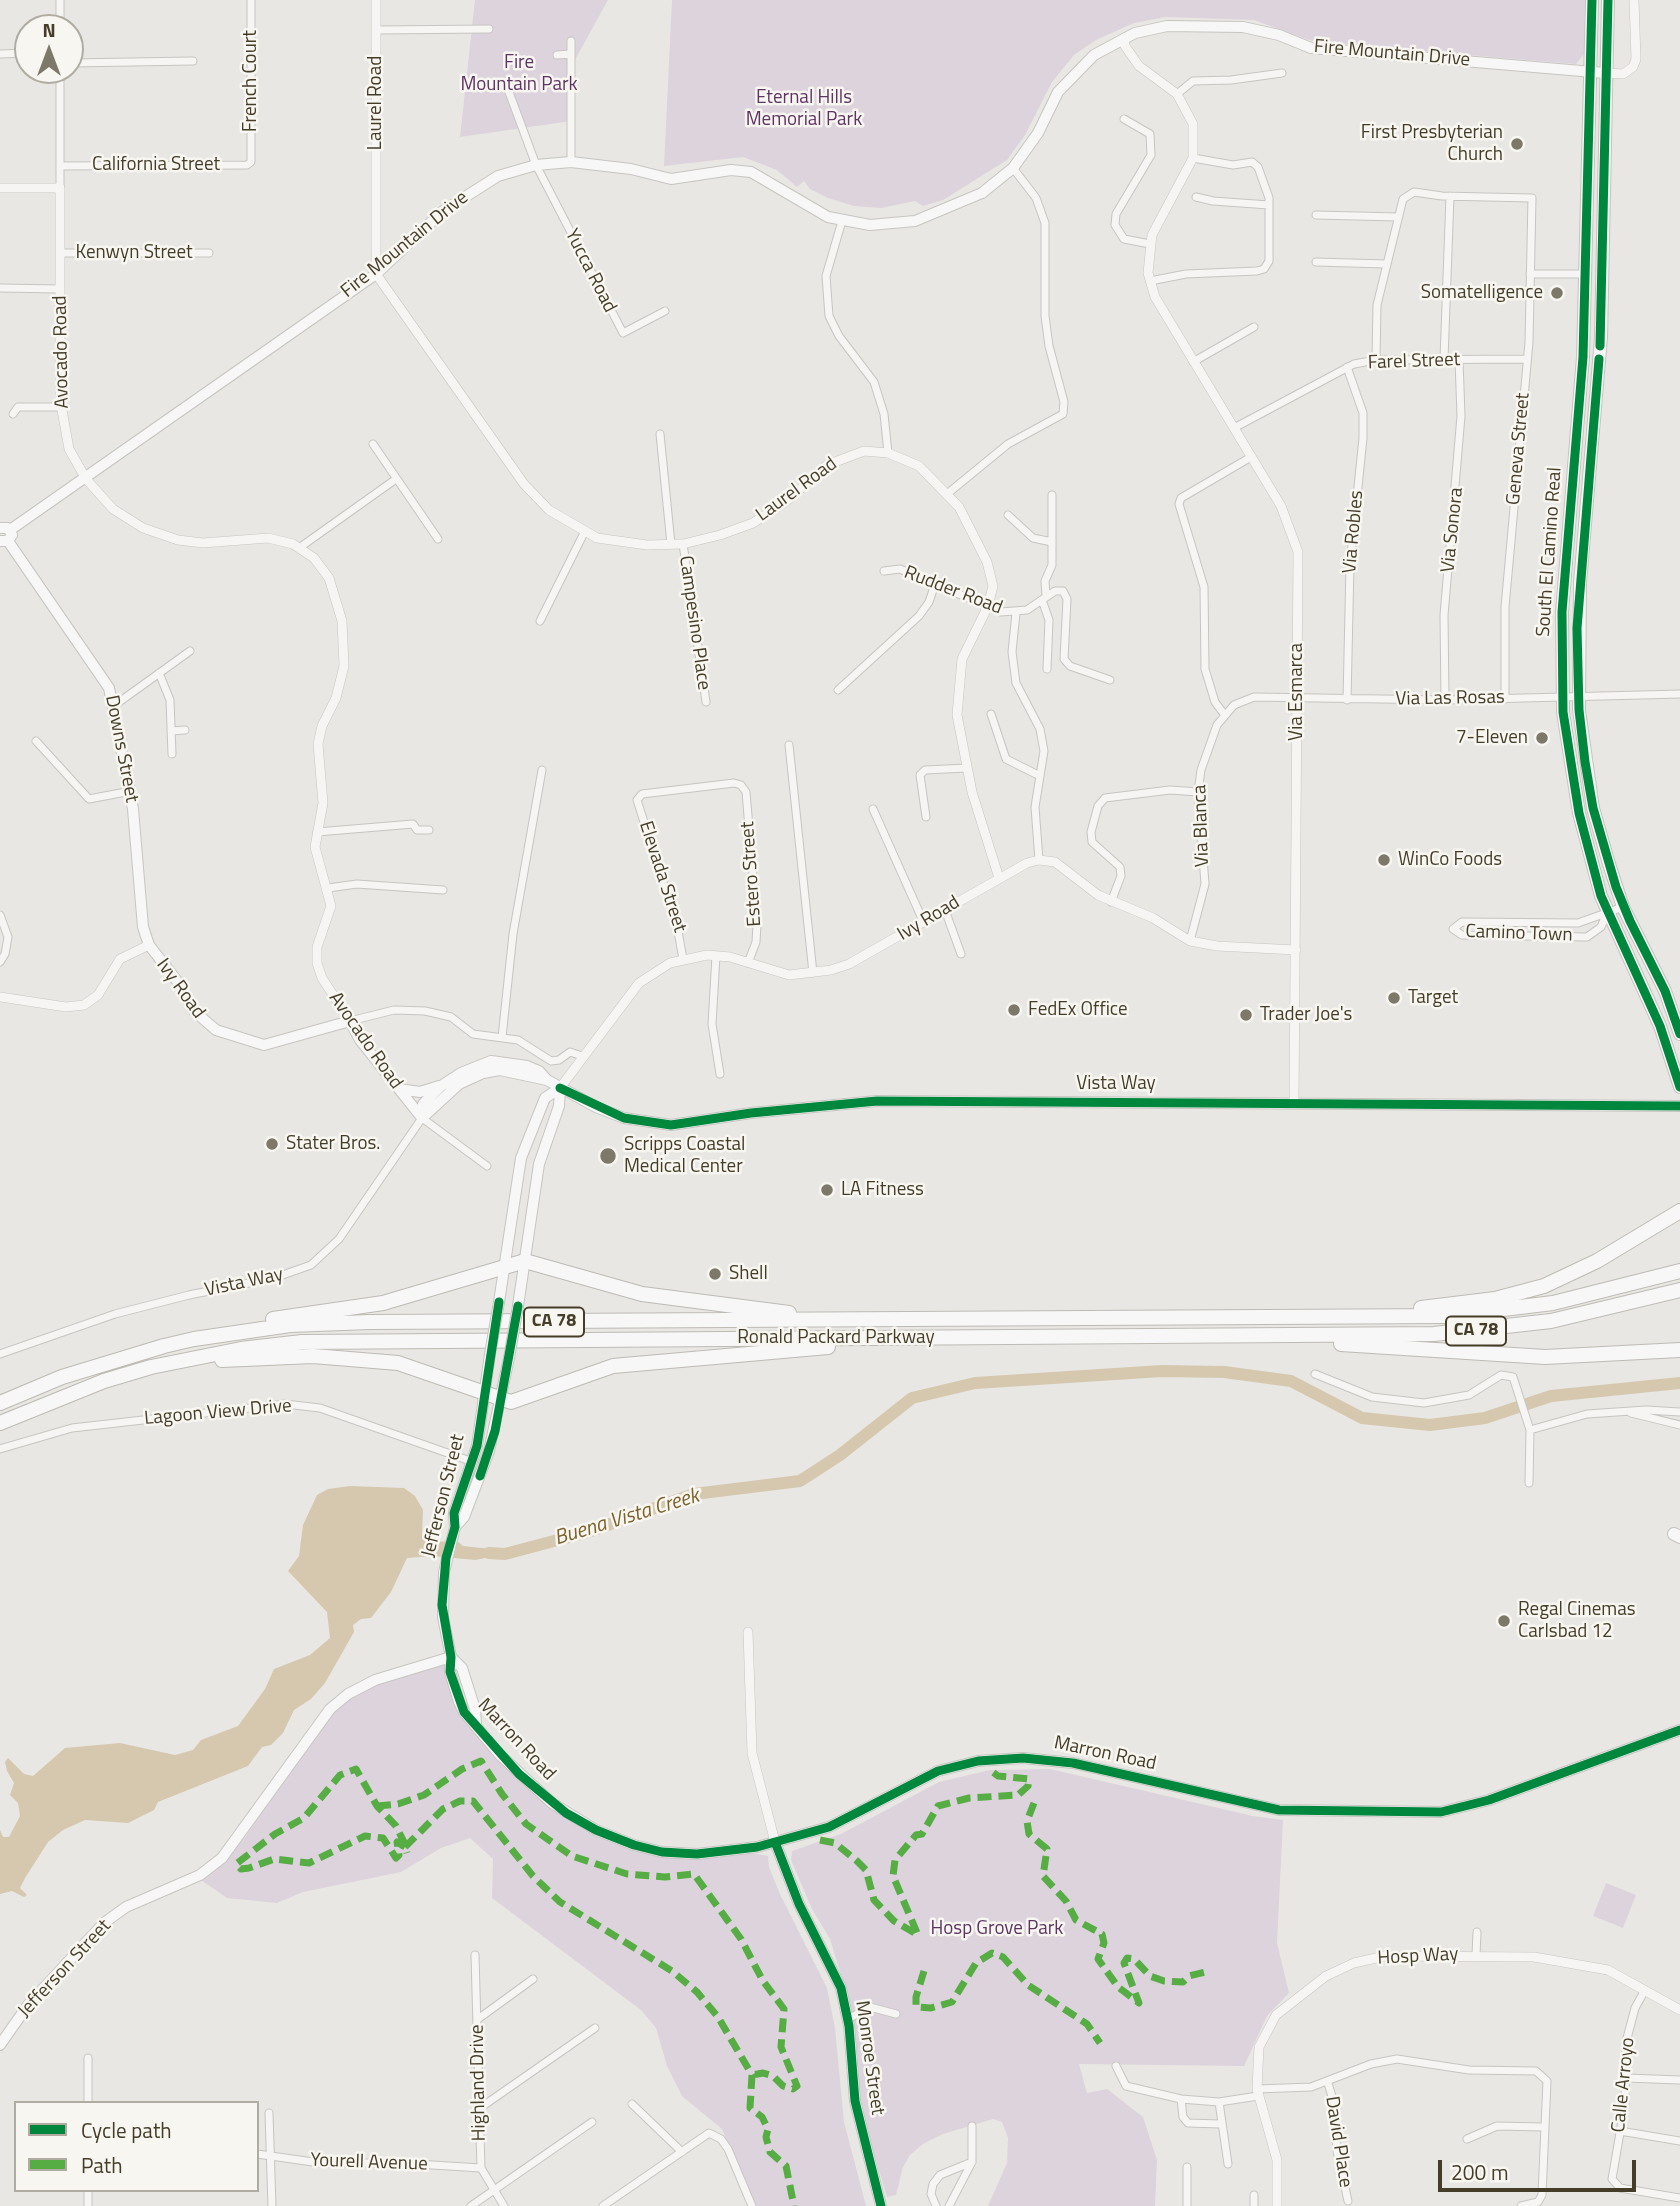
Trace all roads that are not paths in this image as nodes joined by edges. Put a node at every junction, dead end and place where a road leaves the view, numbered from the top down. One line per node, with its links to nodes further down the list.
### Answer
1 (251, 0): 22 (street, French Court)
2 (376, 0): 7 (street, Laurel Road)
3 (1592, 0): 14 (main road, South El Camino Real)
4 (1608, 0): 16 (main road, South El Camino Real)
5 (1634, 0): 16 (street)
6 (489, 29): 7 (street)
7 (376, 30): 40 (street, Laurel Road)
8 (1124, 38): 14 (main road, Fire Mountain Drive); 19 (street); 26 (main road, Fire Mountain Drive)
9 (571, 41): 10 (street)
10 (571, 54): 11 (street); 23 (street)
11 (557, 55)
12 (193, 61): 13 (street)
13 (84, 62)
14 (1590, 72): 16 (main road, Fire Mountain Drive); 42 (main road, South El Camino Real)
15 (1282, 73): 19 (street)
16 (1605, 73): 48 (main road, South El Camino Real)
17 (60, 84): 24 (street, Avocado Road)
18 (506, 84): 25 (street)
19 (1177, 94): 21 (street)
20 (1124, 119): 35 (street)
21 (1193, 158): 31 (street); 35 (street)
22 (251, 162): 24 (street, California Street)
23 (571, 162): 25 (main road, Fire Mountain Drive); 34 (main road, Fire Mountain Drive)
24 (60, 166): 28 (street, Avocado Road)
25 (536, 166): 40 (main road, Fire Mountain Drive); 46 (street, Yucca Road)
26 (1013, 168): 34 (main road, Fire Mountain Drive); 64 (street)
27 (0, 188): 28 (street)
28 (60, 188): 36 (street, Avocado Road)
29 (1450, 196): 32 (street); 41 (street, Geneva Street); 49 (street)
30 (1196, 197): 31 (street)
31 (1269, 205): 43 (street)
32 (1398, 214): 33 (street); 39 (street)
33 (1316, 215)
34 (842, 221): 60 (street)
35 (1150, 244): 43 (street)
36 (60, 253): 37 (street, Kenwyn Street); 45 (street, Avocado Road)
37 (209, 253)
38 (1316, 262): 39 (street)
39 (1387, 264): 51 (street)
40 (376, 274): 62 (main road, Fire Mountain Drive); 67 (street, Laurel Road)
41 (1530, 274): 42 (street); 50 (street, Geneva Street)
42 (1586, 274): 48 (main road); 87 (main road, South El Camino Real)
43 (1150, 281): 53 (street, Via Esmarca)
44 (0, 288): 45 (street)
45 (60, 289): 55 (street, Avocado Road)
46 (666, 310)
47 (1254, 327): 53 (street)
48 (1600, 346): 86 (main road, South El Camino Real)
49 (1444, 359): 51 (street, Farel Street); 52 (street, Farel Street)
50 (1527, 359): 52 (street, Farel Street); 88 (street, Geneva Street)
51 (1376, 360): 54 (street, Farel Street)
52 (1459, 360): 91 (street, Via Sonora)
53 (1193, 362): 57 (street, Via Esmarca)
54 (1347, 367): 57 (street, Farel Street); 90 (street, Via Robles)
55 (62, 407): 56 (street); 62 (street, Avocado Road)
56 (13, 414)
57 (1234, 428): 61 (street, Via Esmarca)
58 (660, 434): 71 (street)
59 (373, 444): 63 (street)
60 (888, 453): 64 (street, Laurel Road); 72 (street, Laurel Road)
61 (1251, 457): 89 (street, Via Esmarca); 95 (street)
62 (86, 479): 68 (main road, Fire Mountain Drive); 73 (street, Avocado Road)
63 (396, 479): 69 (street); 73 (street)
64 (947, 494): 77 (street, Laurel Road)
65 (1052, 495): 70 (street)
66 (1009, 515): 70 (street)
67 (584, 533): 71 (street, Laurel Road); 79 (street)
68 (5, 535): 93 (main road, Downs Street)
69 (439, 539)
70 (1052, 542): 76 (street)
71 (671, 544): 72 (street, Laurel Road)
72 (683, 544): 92 (street, Campesino Place)
73 (299, 548): 110 (street, Avocado Road)
74 (884, 571): 75 (street, Rudder Road)
75 (935, 584): 77 (street, Rudder Road); 84 (street)
76 (1044, 598): 78 (street, Rudder Road); 81 (street); 83 (street)
77 (988, 606): 78 (street, Rudder Road); 101 (street, Laurel Road)
78 (1016, 613): 103 (street)
79 (540, 621)
80 (190, 651): 82 (street)
81 (1047, 669)
82 (159, 673): 93 (street); 97 (street)
83 (1110, 680)
84 (838, 690)
85 (1680, 694): 86 (street, Via Las Rosas)
86 (1578, 695): 87 (street, Via Las Rosas); 116 (main road, South El Camino Real)
87 (1562, 696): 88 (street, Via Las Rosas); 118 (main road, South El Camino Real)
88 (1504, 699): 91 (street, Via Las Rosas)
89 (1297, 700): 90 (street, Via Las Rosas); 95 (street, Via Las Rosas); 123 (street, Via Esmarca)
90 (1347, 700): 91 (street, Via Las Rosas)
91 (1445, 700)
92 (706, 702)
93 (115, 705): 105 (main road, Downs Street)
94 (991, 714): 103 (street)
95 (1224, 714): 106 (street, Via Blanca)
96 (185, 730): 97 (street)
97 (171, 731): 100 (street)
98 (36, 741): 105 (street)
99 (789, 745): 129 (street)
100 (172, 754)
101 (967, 768): 108 (street); 112 (street, Laurel Road)
102 (542, 771): 133 (street)
103 (1040, 776): 111 (street)
104 (741, 785): 126 (street, Elevada Street); 128 (street, Estero Street)
105 (131, 791): 122 (main road, Downs Street)
106 (1198, 792): 115 (street); 121 (street, Via Blanca)
107 (873, 809): 120 (street)
108 (926, 817)
109 (429, 830): 110 (street)
110 (317, 832): 113 (street, Avocado Road)
111 (1039, 860): 112 (street, Ivy Road); 115 (street)
112 (999, 878): 117 (street, Ivy Road)
113 (328, 888): 114 (street); 131 (street, Avocado Road)
114 (443, 890)
115 (1111, 902): 121 (street)
116 (1623, 906): 118 (street, Camino Town); 132 (main road, South El Camino Real)
117 (945, 910): 120 (street, Ivy Road); 124 (street)
118 (1607, 913): 118 (street, Camino Town); 138 (main road, South El Camino Real)
119 (0, 915): 127 (street)
120 (923, 923): 129 (street, Ivy Road)
121 (1189, 941): 123 (street)
122 (149, 945): 130 (street, Ivy Road); 131 (main road, Ivy Road)
123 (1296, 950): 141 (street, Via Esmarca)
124 (961, 954)
125 (716, 956): 126 (street, Ivy Road); 128 (street, Ivy Road); 135 (street)
126 (683, 959): 134 (street, Ivy Road)
127 (0, 962)
128 (748, 963): 129 (street, Ivy Road)
129 (813, 973)
130 (0, 997)
131 (350, 1021): 133 (street, Ivy Road); 140 (main road, Avocado Road)
132 (1680, 1034)
133 (502, 1037): 134 (street, Ivy Road)
134 (582, 1056): 139 (street, Ivy Road)
135 (720, 1074)
136 (547, 1080): 137 (main road, Vista Way); 139 (main road, Vista Way); 143 (main road, Vista Way)
137 (441, 1086): 140 (main road); 143 (main road, Vista Way)
138 (1680, 1087)
139 (561, 1088): 141 (main road, Vista Way); 146 (main road, Jefferson Street); 147 (main road, Jefferson Street)
140 (398, 1089): 143 (main road, Avocado Road)
141 (1294, 1102): 142 (main road, Vista Way)
142 (1680, 1105)
143 (422, 1118): 144 (street, Avocado Road); 156 (street, Vista Way)
144 (487, 1166)
145 (1680, 1210): 150 (highway)
146 (525, 1261): 147 (highway); 151 (highway); 160 (main road, Jefferson Street, bridge)
147 (505, 1266): 154 (highway); 159 (main road, Jefferson Street, bridge)
148 (1680, 1271): 150 (highway, Ronald Packard Parkway / CA 78)
149 (1680, 1290): 152 (highway, Ronald Packard Parkway / CA 78)
150 (1322, 1318): 151 (highway, Ronald Packard Parkway / CA 78)
151 (916, 1321): 154 (highway, Ronald Packard Parkway / CA 78)
152 (1267, 1336): 153 (highway, Ronald Packard Parkway / CA 78); 155 (highway)
153 (936, 1338): 157 (highway, Ronald Packard Parkway / CA 78); 160 (highway)
154 (194, 1339): 161 (highway, Ronald Packard Parkway / CA 78)
155 (1677, 1351)
156 (0, 1354)
157 (151, 1367): 159 (highway); 164 (highway, Ronald Packard Parkway / CA 78)
158 (1315, 1374): 166 (street)
159 (482, 1394): 160 (highway); 168 (main road, Jefferson Street)
160 (501, 1398): 170 (main road, Jefferson Street)
161 (0, 1403)
162 (1631, 1412): 163 (street); 165 (street); 166 (street)
163 (1680, 1412)
164 (0, 1423)
165 (1680, 1425)
166 (1530, 1430): 169 (street)
167 (0, 1450): 168 (street, Lagoon View Drive)
168 (473, 1462): 170 (main road, Jefferson Street)
169 (1529, 1483)
170 (454, 1527): 172 (main road, Jefferson Street)
171 (748, 1632): 174 (street)
172 (451, 1657): 174 (main road, Marron Road); 185 (main road, Jefferson Street)
173 (1680, 1730): 174 (main road, Marron Road)
174 (775, 1842): 183 (main road, Monroe Street)
175 (1477, 1932): 177 (street)
176 (475, 1955): 182 (street, Highland Drive)
177 (1476, 1955): 179 (street, Hosp Way); 191 (street, Hosp Way)
178 (533, 1979): 182 (street)
179 (1645, 1990): 180 (street, Hosp Way); 188 (street, Calle Arroyo)
180 (1680, 2010)
181 (896, 2014): 183 (street)
182 (478, 2019): 196 (street, Highland Drive)
183 (848, 2019): 221 (main road, Monroe Street)
184 (594, 2028): 196 (street)
185 (0, 2045)
186 (88, 2058): 193 (street)
187 (1116, 2066): 192 (street)
188 (1626, 2078): 189 (street); 202 (street, Calle Arroyo)
189 (1680, 2080)
190 (1328, 2083): 191 (street); 201 (street); 215 (street, David Place)
191 (1257, 2092): 194 (street); 226 (street, Hosp Way)
192 (1181, 2099): 194 (street); 199 (street)
193 (88, 2101)
194 (1219, 2102): 199 (street)
195 (632, 2104): 205 (street)
196 (480, 2108): 211 (street, Highland Drive)
197 (269, 2113): 207 (street)
198 (592, 2122): 212 (street)
199 (1220, 2124): 209 (street)
200 (972, 2126): 208 (street)
201 (1544, 2127): 203 (street); 227 (street)
202 (1620, 2131): 204 (street); 214 (street, Calle Arroyo)
203 (1467, 2139)
204 (1680, 2141)
205 (682, 2152): 219 (street); 220 (street)
206 (259, 2154): 207 (street, Yourell Avenue)
207 (271, 2156): 211 (street, Yourell Avenue); 216 (street)
208 (972, 2162): 222 (street); 223 (street)
209 (1228, 2164)
210 (1187, 2167): 224 (street)
211 (481, 2168): 212 (street, Highland Drive)
212 (493, 2190): 217 (street); 218 (street, Highland Drive)
213 (1254, 2194): 225 (street)
214 (1680, 2198)
215 (1348, 2201)
216 (272, 2206)
217 (471, 2206)
218 (504, 2206)
219 (603, 2206)
220 (752, 2206)
221 (881, 2206)
222 (936, 2206)
223 (949, 2206)
224 (1187, 2206)
225 (1254, 2206)
226 (1277, 2206)
227 (1521, 2206)

